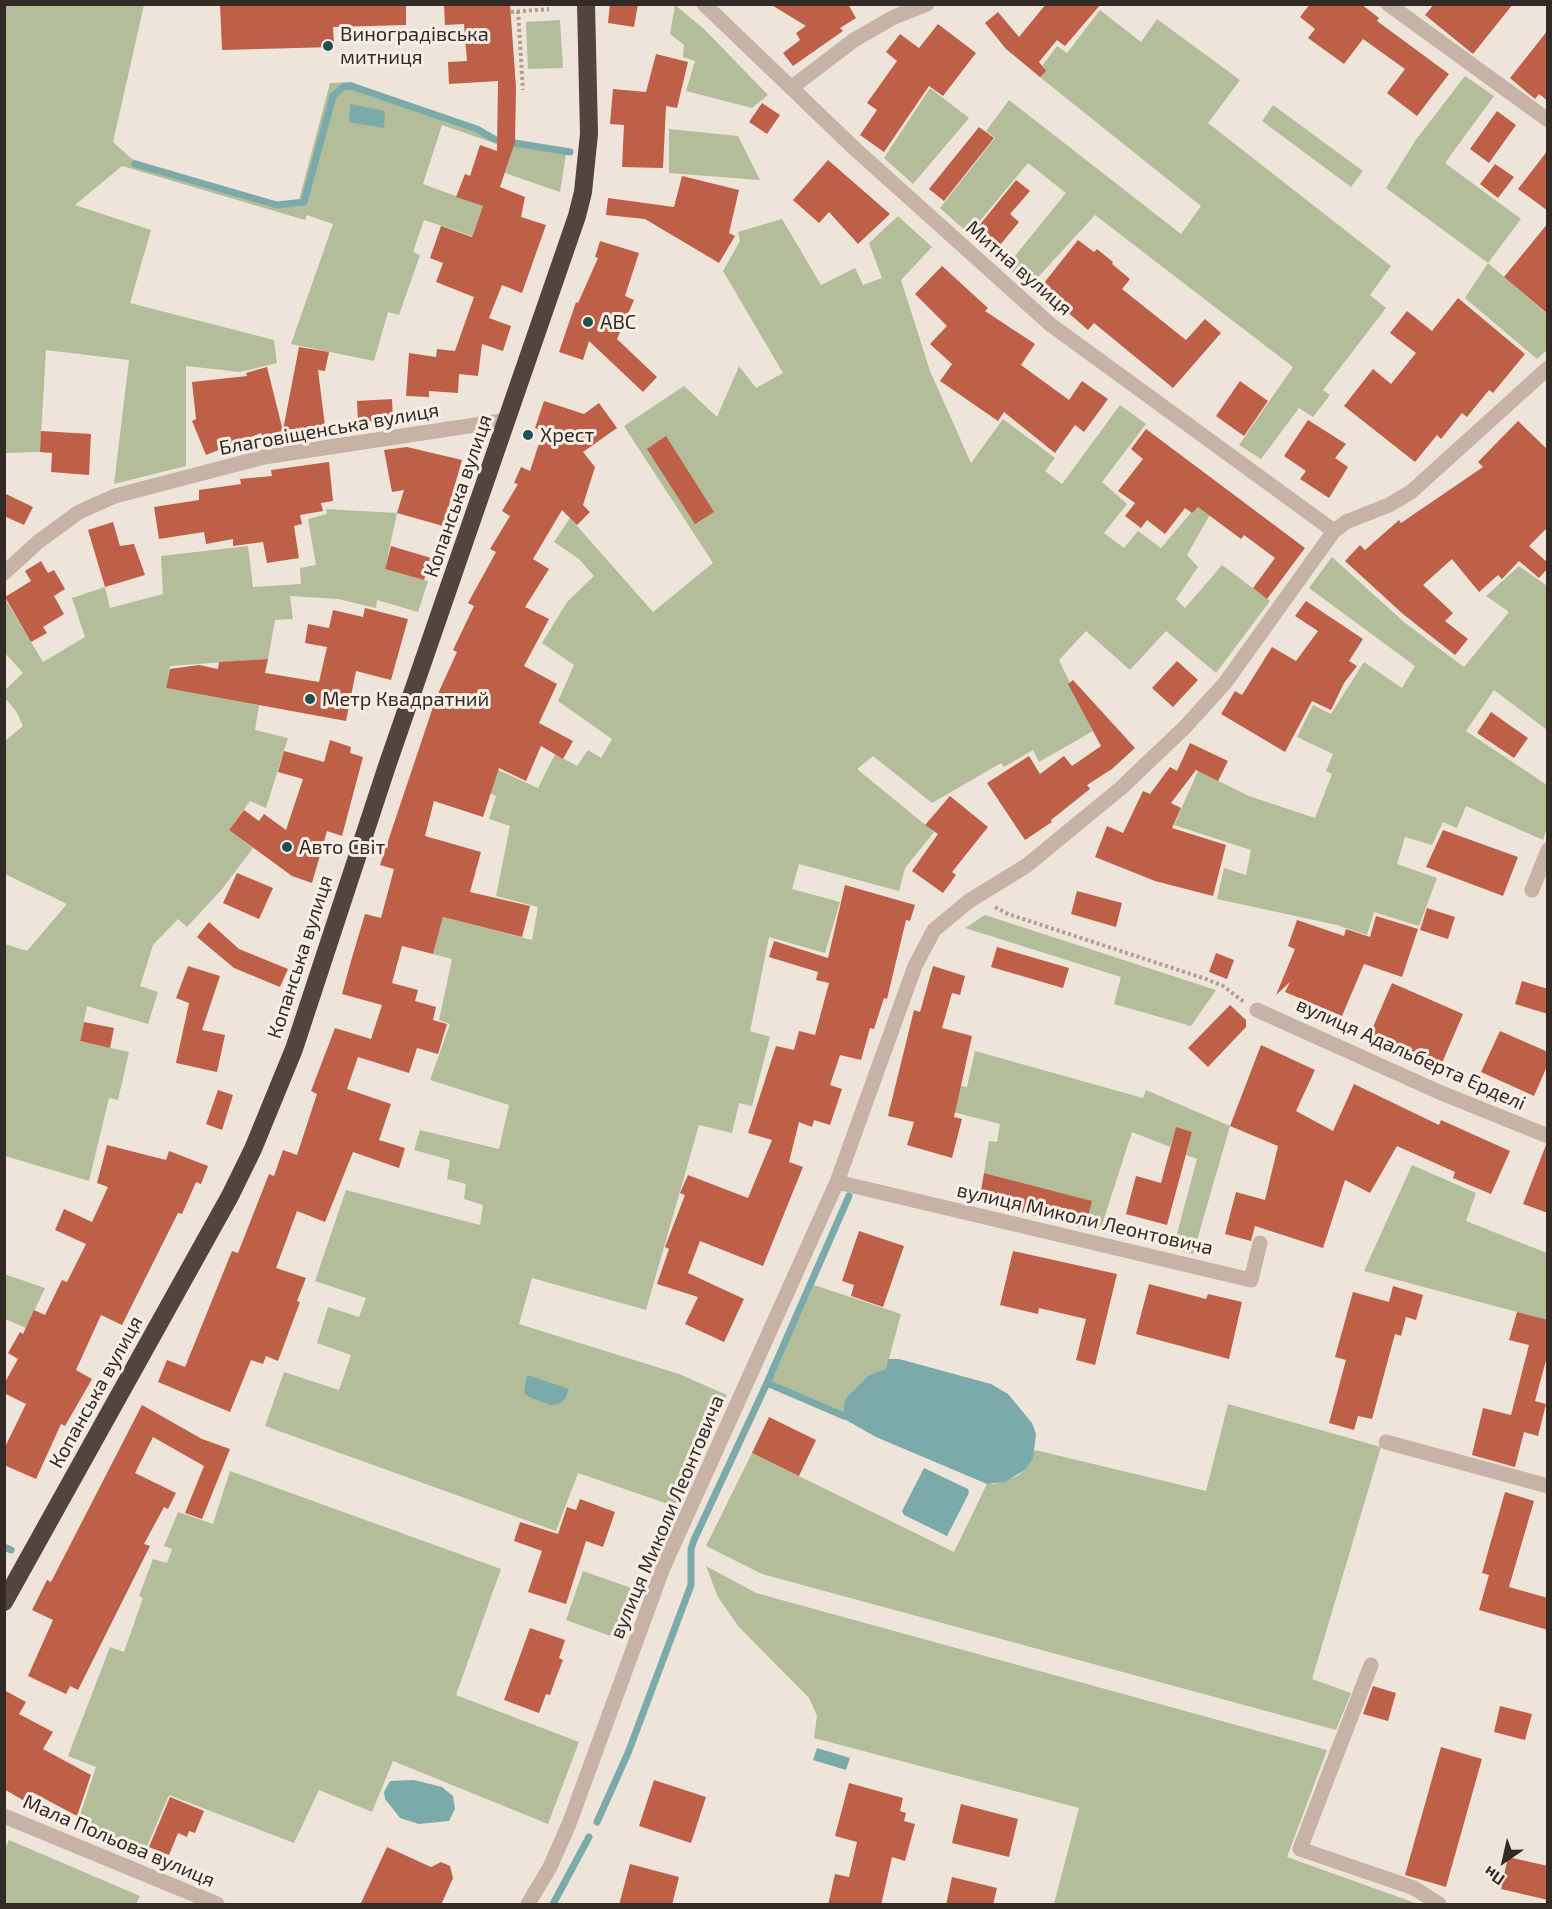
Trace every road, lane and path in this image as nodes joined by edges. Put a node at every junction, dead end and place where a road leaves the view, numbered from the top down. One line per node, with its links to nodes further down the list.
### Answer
1 (586, 4): 12 (highway, Копанська вулиця)
2 (704, 4): 8 (street, Митна вулиця)
3 (927, 4): 8 (street)
4 (1388, 4): 10 (street)
5 (549, 9): 6 (path)
6 (518, 11): 7 (path); 9 (path)
7 (511, 12)
8 (791, 88): 13 (street, Митна вулиця)
9 (523, 90)
10 (1548, 120)
11 (1548, 368): 13 (street)
12 (508, 420): 14 (street, Благовіщенська вулиця); 24 (highway, Копанська вулиця)
13 (1334, 531): 17 (street, вулиця Миколи Леонтовича)
14 (4, 573)
15 (1548, 849): 16 (street)
16 (1532, 890)
17 (980, 895): 18 (path); 20 (street, вулиця Миколи Леонтовича)
18 (1257, 1010): 19 (street, вулиця Адальберта Ерделі)
19 (1548, 1136)
20 (837, 1182): 21 (street, вулиця Миколи Леонтовича); 28 (street, вулиця Миколи Леонтовича)
21 (1260, 1243)
22 (1386, 1442): 23 (street)
23 (1548, 1486)
24 (4, 1602)
25 (1371, 1665): 29 (street)
26 (4, 1816): 27 (street, Мала Польова вулиця)
27 (218, 1905)
28 (528, 1905)
29 (1439, 1905)

